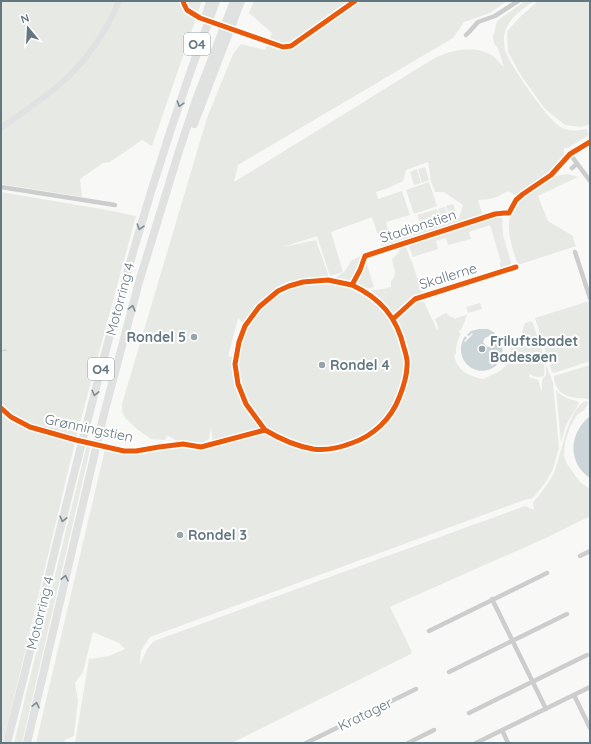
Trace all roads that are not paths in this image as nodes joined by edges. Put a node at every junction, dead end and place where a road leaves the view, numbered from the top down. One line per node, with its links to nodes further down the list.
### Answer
1 (119, 1): 9 (street)
2 (210, 1): 8 (highway, O4)
3 (216, 1): 8 (highway, Motorring 4 / O4)
4 (234, 1): 16 (highway, Motorring 4 / O4)
5 (241, 1): 16 (highway, O4)
6 (518, 1): 7 (street)
7 (466, 35)
8 (185, 86): 38 (highway, Motorring 4 / O4, one-way to 38)
9 (1, 128)
10 (570, 154): 11 (street)
11 (577, 164): 12 (street); 13 (street)
12 (572, 168)
13 (590, 182)
14 (1, 187): 15 (street)
15 (115, 205)
16 (161, 206): 39 (highway, Motorring 4 / O4, one-way to 16)
17 (575, 252): 18 (street)
18 (590, 298)
19 (590, 551): 20 (street)
20 (580, 556)
21 (547, 572): 22 (street)
22 (492, 600): 24 (street); 25 (street)
23 (566, 614): 25 (street)
24 (429, 631)
25 (512, 640): 27 (street); 28 (street)
26 (587, 655): 28 (street)
27 (449, 672)
28 (532, 682): 32 (street); 33 (street)
29 (590, 687): 31 (street)
30 (416, 688): 37 (street, Kratager)
31 (574, 695): 32 (street); 34 (street)
32 (546, 708): 36 (street)
33 (469, 713)
34 (590, 728)
35 (434, 730): 41 (street)
36 (502, 730): 42 (street); 43 (street)
37 (315, 741): 40 (street, Kratager)
38 (7, 743)
39 (27, 743)
40 (306, 743)
41 (408, 743)
42 (476, 743)
43 (508, 743)

